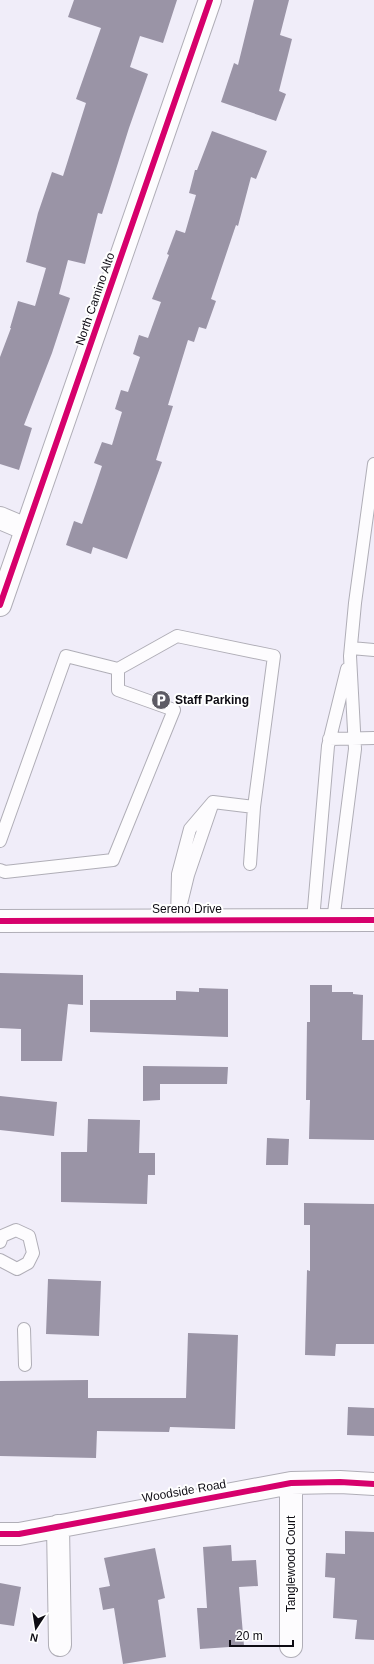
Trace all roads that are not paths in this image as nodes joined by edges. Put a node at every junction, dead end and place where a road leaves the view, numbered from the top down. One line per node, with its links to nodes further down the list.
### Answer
1 (210, 0): 4 (street, North Camino Alto)
2 (374, 464): 7 (lane)
3 (0, 518): 4 (street)
4 (26, 529): 5 (street, North Camino Alto)
5 (0, 605)
6 (374, 650): 7 (lane)
7 (351, 652): 10 (lane); 11 (lane)
8 (118, 669): 12 (lane); 13 (lane); 15 (lane)
9 (374, 738): 11 (lane)
10 (329, 739): 11 (lane); 17 (lane)
11 (354, 739): 17 (lane)
12 (254, 807): 14 (lane); 16 (lane)
13 (0, 841)
14 (250, 864)
15 (0, 870)
16 (177, 920): 17 (street, Sereno Drive); 19 (street, Sereno Drive)
17 (323, 920): 18 (street, Sereno Drive)
18 (374, 920)
19 (0, 921)
20 (0, 1242): 21 (lane)
21 (0, 1260)
22 (24, 1329): 23 (lane)
23 (25, 1365)
24 (291, 1483): 25 (street, Woodside Road); 26 (street, Woodside Road); 29 (street, Tanglewood Court)
25 (374, 1484)
26 (58, 1526): 27 (street, Woodside Road); 28 (street)
27 (0, 1534)
28 (60, 1644)
29 (291, 1646)

